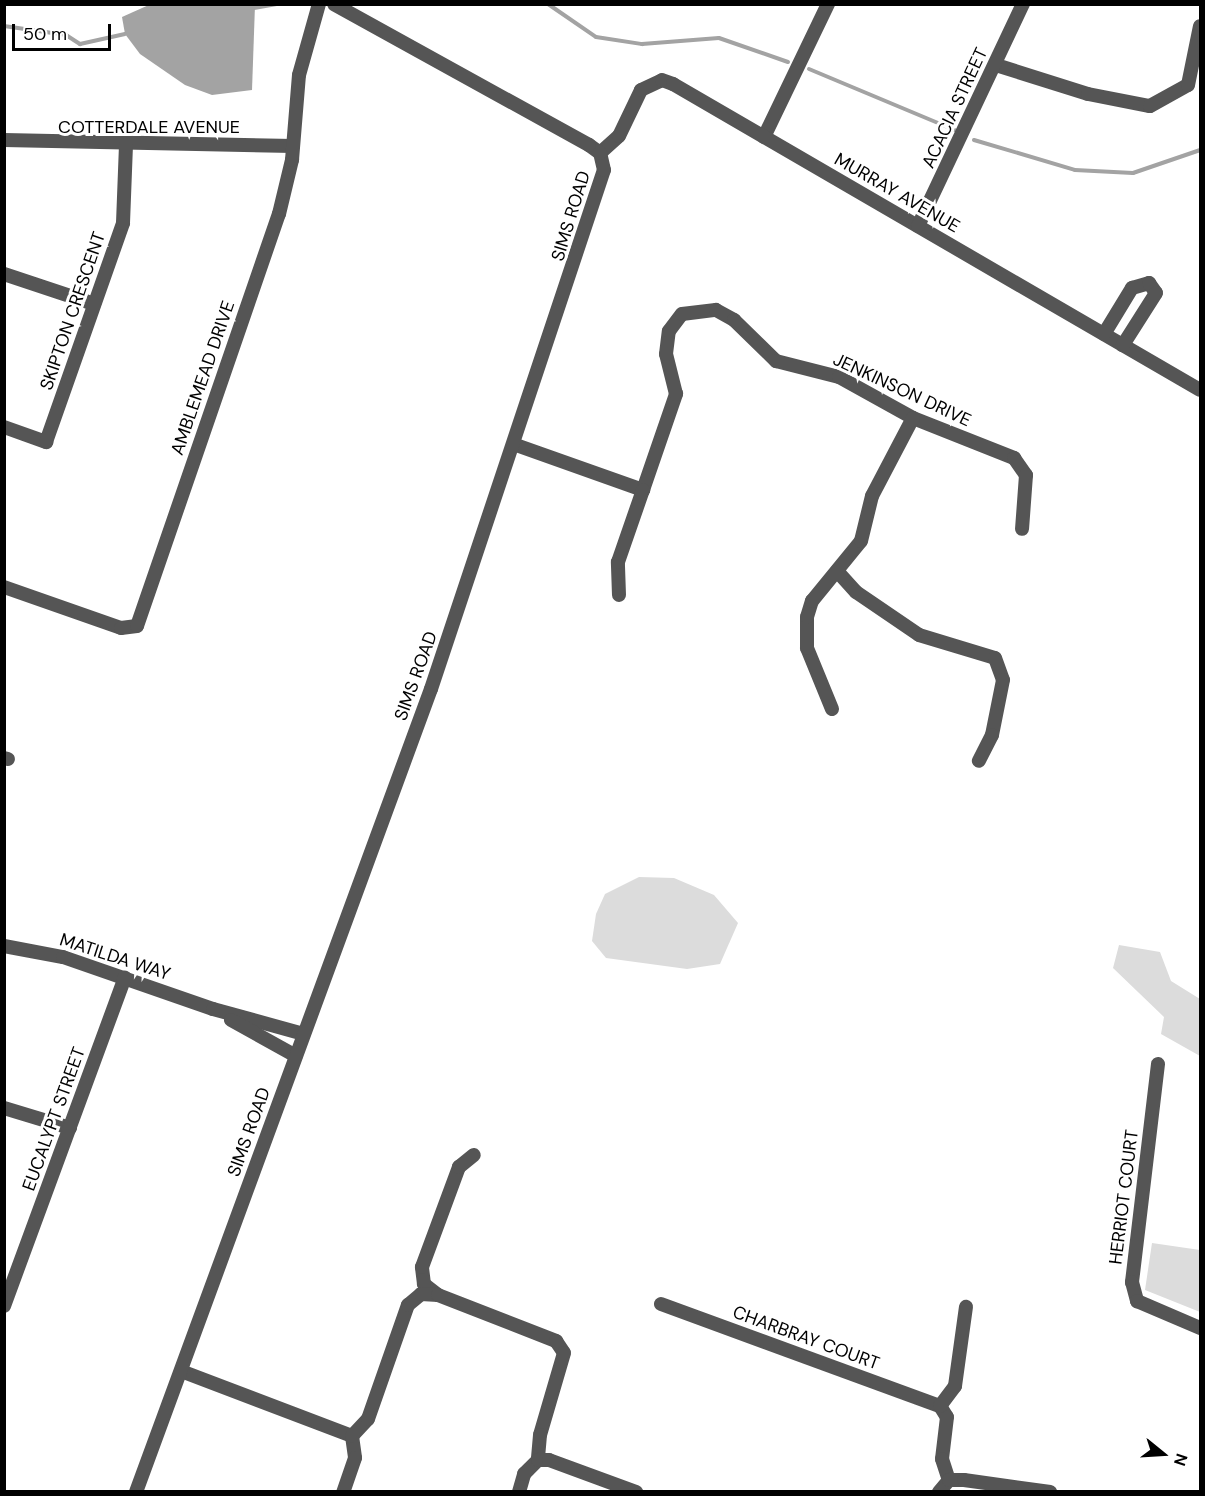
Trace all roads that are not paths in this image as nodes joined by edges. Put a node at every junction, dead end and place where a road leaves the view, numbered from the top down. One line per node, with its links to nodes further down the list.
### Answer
1 (319, 4): 10 (street, AMBLEMEAD DRIVE)
2 (334, 4): 11 (street, SIMS ROAD)
3 (828, 4): 7 (street)
4 (1023, 4): 6 (street, ACACIA STREET)
5 (1200, 26): 6 (street)
6 (996, 65): 12 (street, ACACIA STREET)
7 (764, 137): 11 (street, MURRAY AVENUE); 12 (street, MURRAY AVENUE)
8 (4, 140): 9 (street, COTTERDALE AVENUE)
9 (126, 145): 10 (street, COTTERDALE AVENUE); 14 (street, SKIPTON CRESCENT)
10 (294, 146): 24 (street, AMBLEMEAD DRIVE)
11 (600, 153): 20 (street, SIMS ROAD)
12 (918, 226): 15 (street, MURRAY AVENUE)
13 (4, 274): 14 (street)
14 (94, 304): 19 (street, SKIPTON CRESCENT)
15 (1104, 334): 16 (street, MURRAY AVENUE); 16 (street)
16 (1123, 345): 17 (street, MURRAY AVENUE)
17 (1200, 390)
18 (913, 418): 21 (street, JENKINSON DRIVE); 22 (street, JENKINSON DRIVE); 23 (street)
19 (4, 427)
20 (516, 445): 21 (street); 31 (street, SIMS ROAD)
21 (643, 490): 25 (street, JENKINSON DRIVE)
22 (1022, 529)
23 (837, 571): 26 (street); 27 (street)
24 (4, 587)
25 (619, 595)
26 (832, 709)
27 (979, 761)
28 (4, 946): 29 (street, MATILDA WAY)
29 (125, 978): 30 (street, MATILDA WAY); 35 (street, EUCALYPT STREET)
30 (213, 1009): 31 (street, MATILDA WAY); 32 (street, MATILDA WAY)
31 (304, 1034): 32 (street, SIMS ROAD)
32 (296, 1056): 42 (street, SIMS ROAD)
33 (1158, 1064): 41 (street, HERRIOT COURT)
34 (4, 1108): 35 (street)
35 (70, 1128): 39 (street, EUCALYPT STREET)
36 (474, 1155): 37 (street)
37 (438, 1295): 44 (street); 45 (street)
38 (661, 1304): 43 (street, CHARBRAY COURT)
39 (4, 1306)
40 (966, 1306): 43 (street)
41 (1200, 1328)
42 (181, 1371): 44 (street); 47 (street, SIMS ROAD)
43 (940, 1406): 46 (street)
44 (352, 1436): 48 (street)
45 (538, 1460): 49 (street); 50 (street)
46 (949, 1480): 51 (street); 52 (street)
47 (136, 1491)
48 (343, 1491)
49 (519, 1491)
50 (636, 1491)
51 (939, 1491)
52 (1050, 1491)

